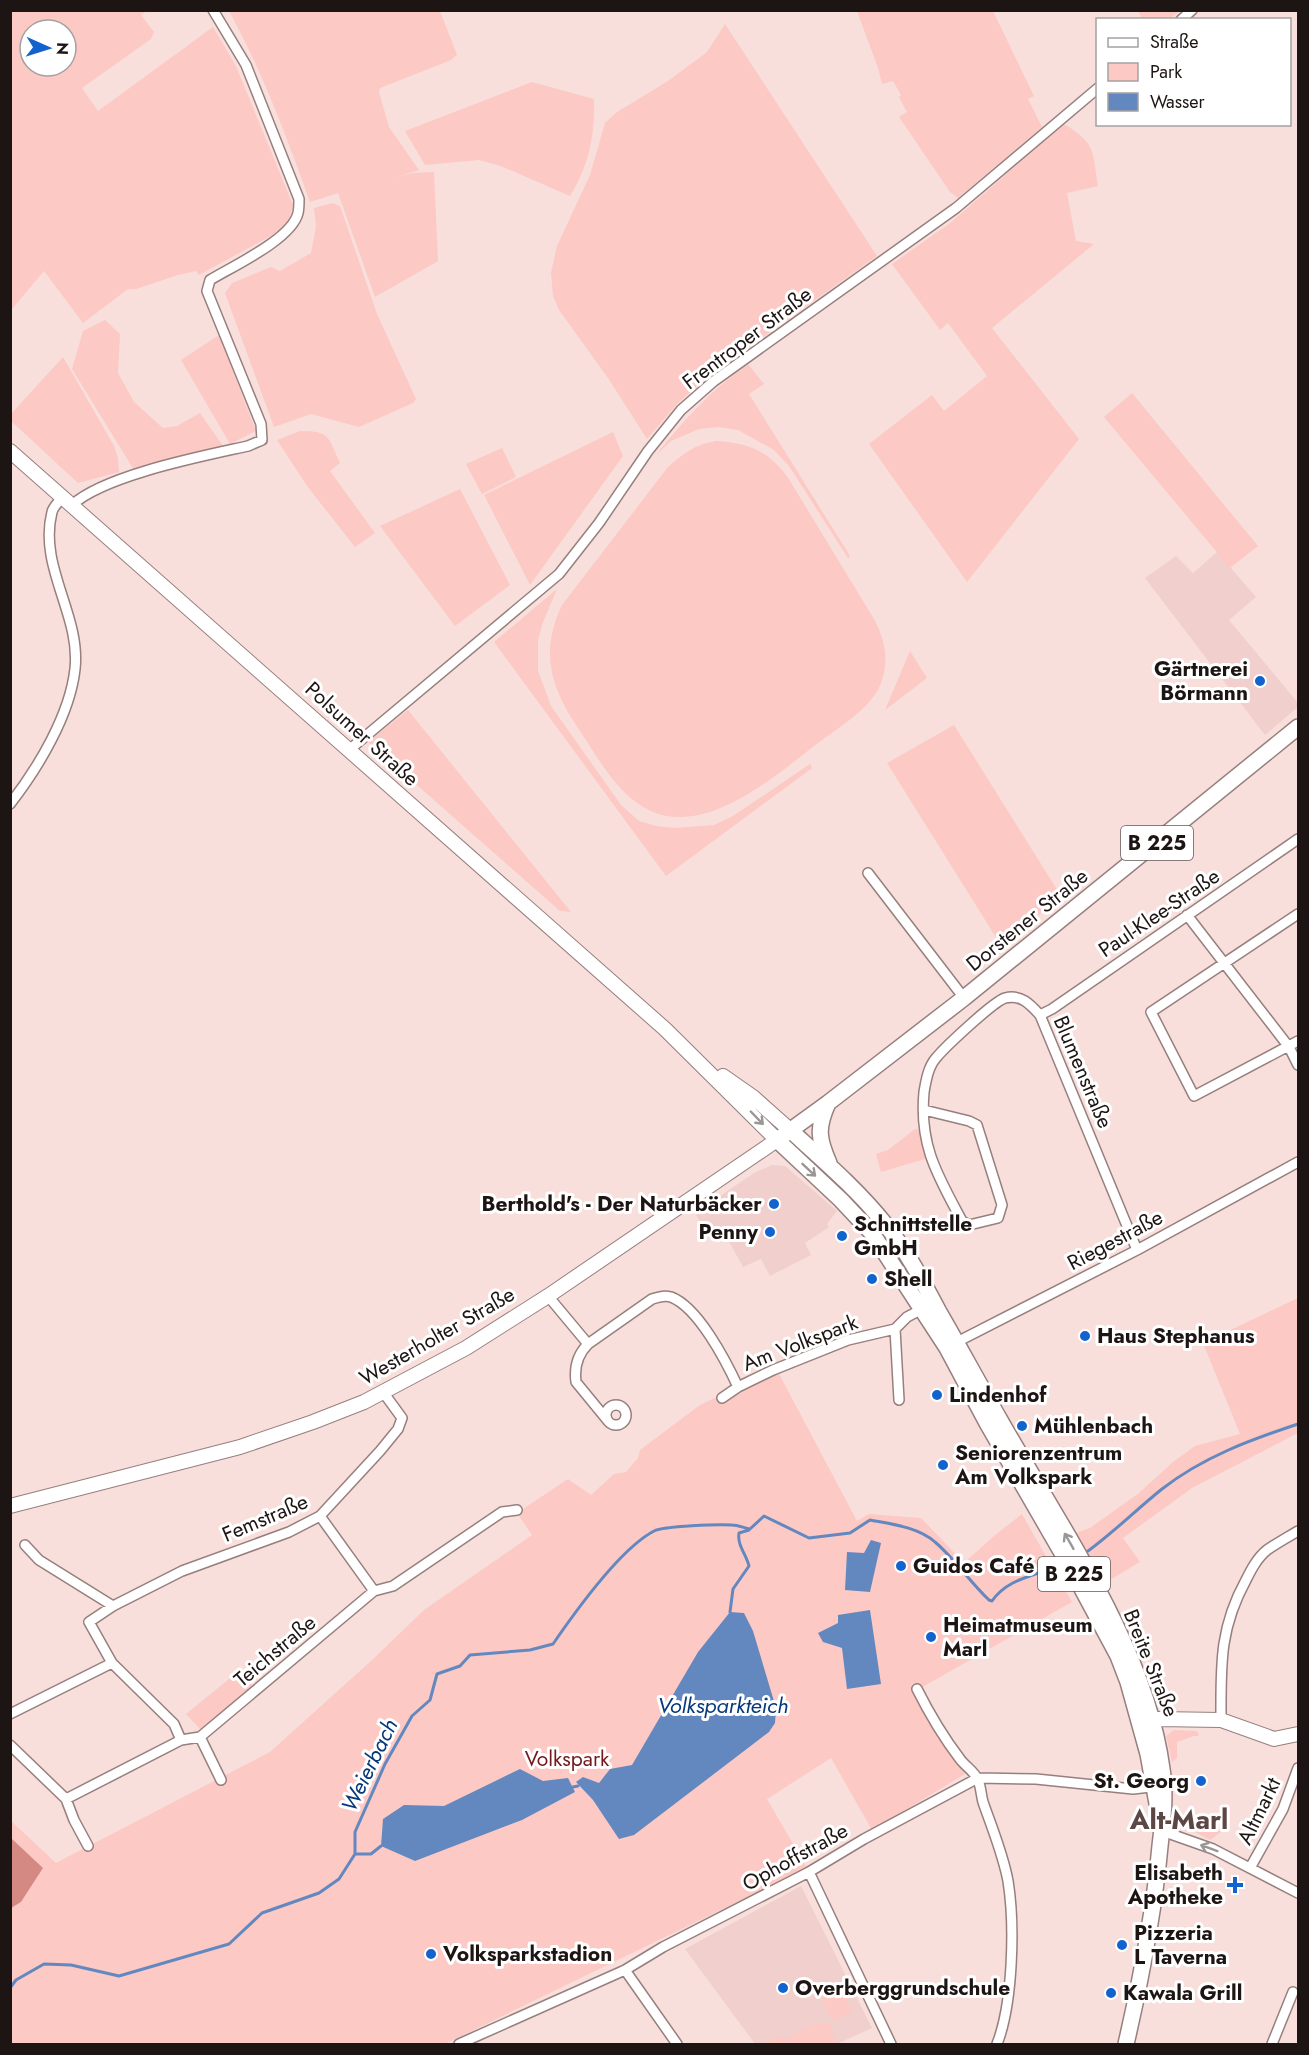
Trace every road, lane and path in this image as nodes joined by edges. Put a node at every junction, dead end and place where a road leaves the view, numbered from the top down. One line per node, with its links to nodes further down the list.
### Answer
1 (213, 10): 4 (street)
2 (1096, 90): 6 (street, Frentroper Straße)
3 (10, 451): 4 (main road, Polsumer Straße)
4 (67, 501): 6 (main road, Polsumer Straße); 7 (street)
5 (1299, 727): 13 (main road, Dorstener Straße / B 225)
6 (349, 750): 17 (main road, Polsumer Straße)
7 (10, 804)
8 (1299, 839): 11 (street, Paul-Klee-Straße)
9 (868, 873): 13 (street)
10 (1299, 914): 12 (street)
11 (1187, 915): 12 (street); 14 (street, Paul-Klee-Straße)
12 (1226, 963): 16 (street); 16 (street)
13 (964, 998): 19 (main road, Dorstener Straße / B 225)
14 (1040, 1015): 20 (street, Blumenstraße); 25 (street, Blumenstraße)
15 (1299, 1041): 16 (street)
16 (1289, 1047): 18 (street)
17 (685, 1048): 21 (main road, Polsumer Straße); 22 (main road, Polsumer Straße, one-way to 22)
18 (1299, 1065)
19 (828, 1103): 21 (main road, Dorstener Straße); 24 (main road)
20 (924, 1110): 20 (street, Blumenstraße)
21 (790, 1130): 22 (main road, Dorstener Straße); 24 (main road, Breite Straße / B 225)
22 (777, 1140): 26 (main road, Westerholter Straße); 27 (main road, Breite Straße / B 225, one-way to 27)
23 (1299, 1162): 25 (street, Riegestraße)
24 (831, 1167): 27 (main road, Breite Straße / B 225)
25 (1137, 1250): 30 (street, Riegestraße)
26 (548, 1296): 29 (street); 32 (main road, Westerholter Straße)
27 (928, 1305): 28 (street, Am Volkspark); 30 (main road, Breite Straße / B 225)
28 (895, 1329): 31 (street, Am Volkspark); 34 (street)
29 (588, 1344): 31 (street); 35 (street)
30 (952, 1345): 47 (main road, Breite Straße / B 225)
31 (738, 1387): 33 (street, Am Volkspark)
32 (382, 1392): 36 (main road, Westerholter Straße); 38 (street, Femstraße)
33 (722, 1398)
34 (899, 1400)
35 (608, 1421)
36 (10, 1506)
37 (517, 1510): 41 (street, Teichstraße)
38 (320, 1516): 41 (street); 42 (street, Femstraße)
39 (1299, 1531): 46 (street)
40 (25, 1545): 42 (street)
41 (374, 1591): 49 (street, Teichstraße)
42 (113, 1606): 43 (street, Femstraße)
43 (112, 1664): 45 (street); 50 (street)
44 (917, 1689): 53 (street)
45 (10, 1714)
46 (1221, 1720): 47 (main road); 48 (main road)
47 (1147, 1721): 55 (main road, Breite Straße / B 225)
48 (1299, 1734)
49 (200, 1737): 50 (street); 54 (street)
50 (182, 1740): 56 (street)
51 (10, 1745): 56 (street)
52 (1299, 1768): 59 (street, Altmarkt)
53 (978, 1778): 55 (street, Ophoffstraße); 60 (street, Ophoffstraße); 67 (street)
54 (221, 1780)
55 (1159, 1786): 57 (main road, Breite Straße / B 225)
56 (66, 1799): 58 (street)
57 (1162, 1831): 59 (street, one-way to 57); 68 (main road, B 225)
58 (88, 1846)
59 (1250, 1868): 61 (street)
60 (809, 1872): 62 (street, Ophoffstraße); 66 (street)
61 (1299, 1893)
62 (625, 1970): 64 (street, Ophoffstraße); 65 (street)
63 (1293, 1992): 69 (street)
64 (459, 2044)
65 (677, 2044)
66 (891, 2044)
67 (997, 2044)
68 (1126, 2044)
69 (1272, 2044)

